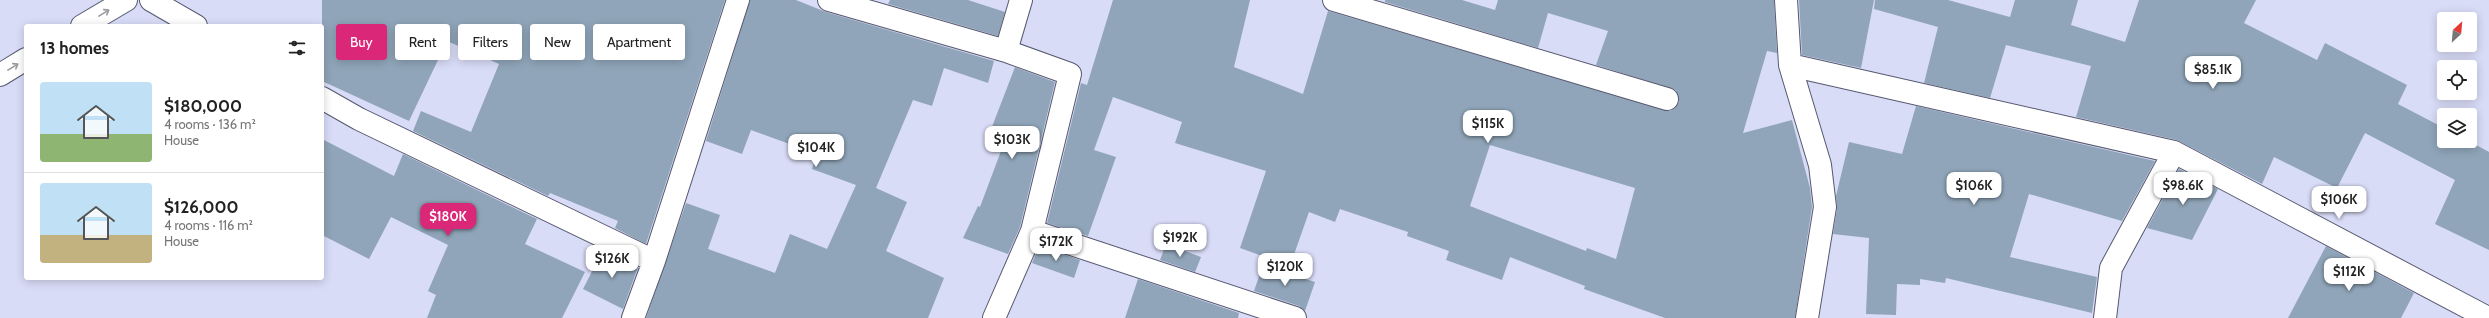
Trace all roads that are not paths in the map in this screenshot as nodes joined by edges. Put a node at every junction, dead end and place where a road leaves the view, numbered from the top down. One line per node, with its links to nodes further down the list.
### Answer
1 (126, 0): 8 (street, one-way to 1)
2 (151, 0): 9 (street)
3 (738, 0): 18 (street)
4 (829, 0): 10 (street)
5 (1021, 0): 10 (street)
6 (1334, 0): 15 (street)
7 (1786, 0): 12 (street)
8 (85, 24)
9 (193, 24)
10 (1006, 51): 17 (street)
11 (24, 60): 13 (street, one-way to 11)
12 (1790, 65): 16 (street); 22 (street)
13 (0, 75)
14 (324, 99): 18 (street)
15 (1668, 99)
16 (2174, 152): 23 (street); 24 (street)
17 (1032, 231): 20 (street); 21 (street)
18 (654, 261): 19 (street)
19 (633, 318)
20 (994, 318)
21 (1295, 318)
22 (1807, 318)
23 (2106, 318)
24 (2488, 318)

